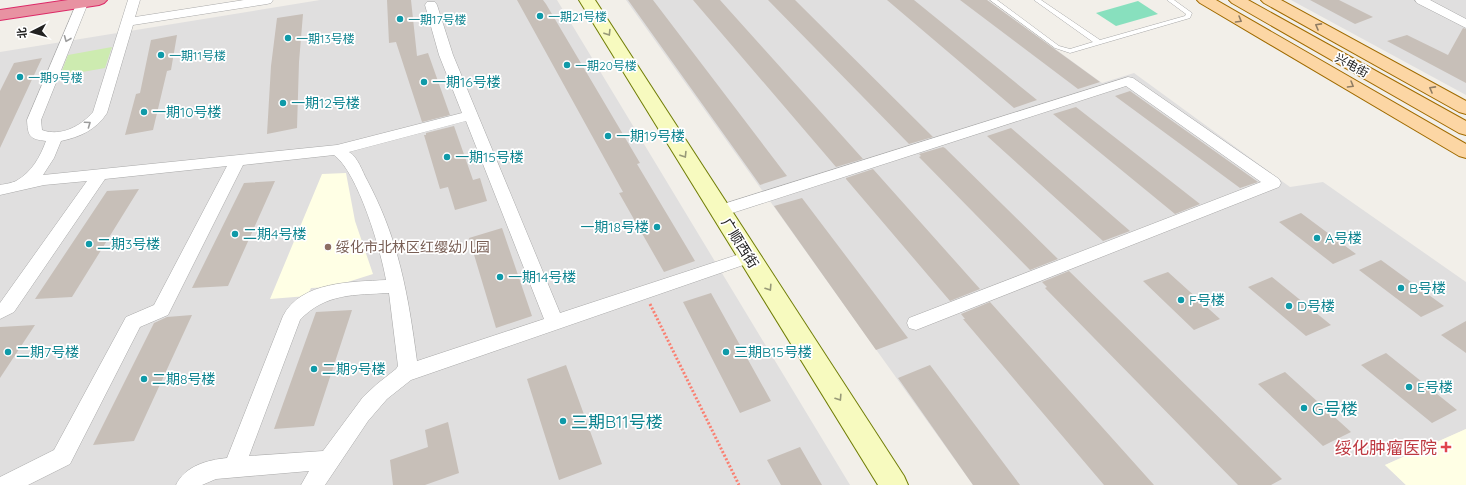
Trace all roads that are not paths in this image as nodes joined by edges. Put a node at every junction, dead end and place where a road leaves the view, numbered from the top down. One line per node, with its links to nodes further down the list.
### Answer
1 (21, 0): 13 (highway)
2 (99, 0): 14 (highway)
3 (134, 0): 17 (street)
4 (267, 0): 17 (street)
5 (587, 0): 31 (main road, 广顺西街, one-way to 31)
6 (993, 0): 19 (lane)
7 (1037, 0): 19 (lane)
8 (1170, 0): 19 (lane)
9 (1206, 0): 25 (main road, one-way to 25)
10 (1237, 0): 22 (main road, 兴电街)
11 (1269, 0): 20 (main road, one-way to 11)
12 (1421, 0): 18 (street)
13 (0, 3)
14 (82, 3): 16 (highway); 23 (street, one-way to 23)
15 (431, 5): 21 (street)
16 (0, 15)
17 (127, 22): 23 (street, one-way to 17)
18 (1466, 24)
19 (1099, 43)
20 (1466, 108)
21 (471, 115): 24 (street); 36 (street)
22 (1466, 129)
23 (60, 136): 28 (street); 29 (street)
24 (337, 150): 26 (street); 33 (street)
25 (1466, 152)
26 (238, 160): 27 (street); 40 (street)
27 (100, 174): 28 (street); 34 (street)
28 (60, 178): 29 (street)
29 (21, 185): 30 (street)
30 (0, 190)
31 (720, 211): 32 (main road, 广顺西街); 35 (street)
32 (749, 257): 36 (street); 43 (main road, 广顺西街, one-way to 43)
33 (397, 286): 37 (street); 39 (street)
34 (0, 312)
35 (916, 323)
36 (555, 324): 37 (street)
37 (406, 373): 38 (street)
38 (330, 460): 39 (street); 42 (street)
39 (234, 467): 41 (street)
40 (6, 485)
41 (187, 485)
42 (312, 485)
43 (894, 485)

